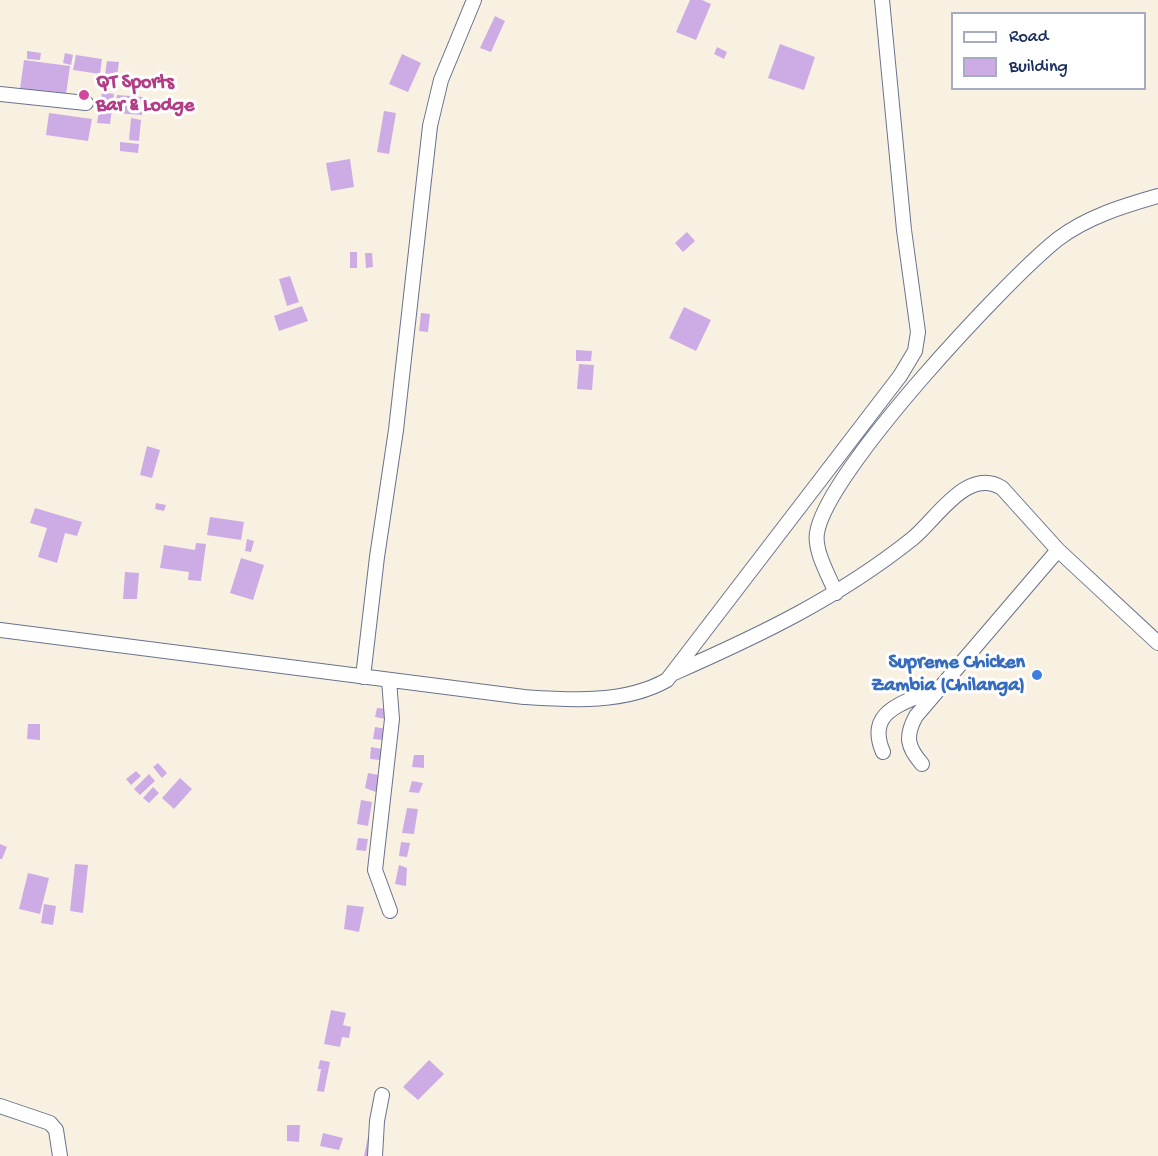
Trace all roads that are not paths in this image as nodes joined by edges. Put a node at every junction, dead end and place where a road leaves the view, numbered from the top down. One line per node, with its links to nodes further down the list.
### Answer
1 (474, 0): 11 (street)
2 (882, 0): 10 (street)
3 (0, 94): 4 (street)
4 (86, 103)
5 (1158, 196): 7 (street)
6 (1058, 550): 7 (street); 9 (street); 13 (street)
7 (836, 593): 10 (street)
8 (0, 630): 11 (street)
9 (1158, 643)
10 (672, 674): 12 (street)
11 (363, 677): 12 (street)
12 (389, 680): 16 (street)
13 (940, 686): 14 (street); 15 (street)
14 (883, 752)
15 (922, 764)
16 (390, 911)
17 (382, 1095): 20 (street)
18 (0, 1106): 19 (street)
19 (60, 1156)
20 (375, 1156)

